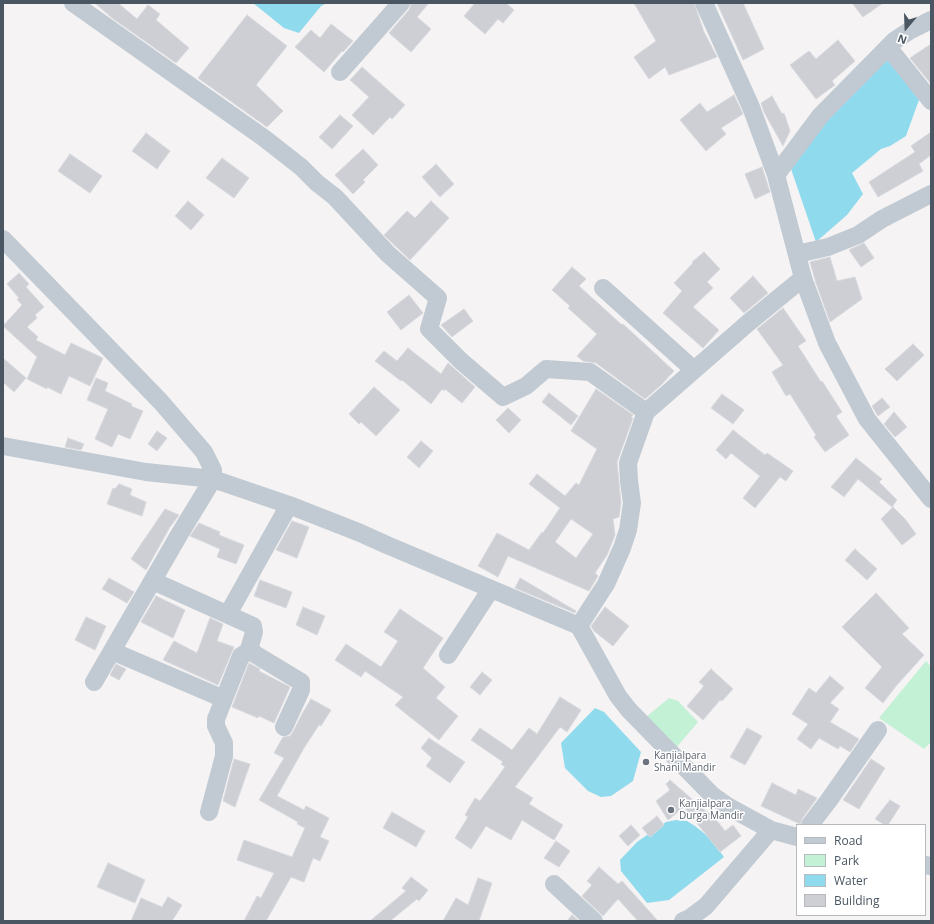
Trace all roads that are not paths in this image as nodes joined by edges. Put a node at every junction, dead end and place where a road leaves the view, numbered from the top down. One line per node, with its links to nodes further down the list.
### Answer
1 (73, 3): 15 (street)
2 (401, 3): 6 (street)
3 (704, 3): 8 (street)
4 (931, 20): 5 (street)
5 (888, 47): 7 (street); 8 (street)
6 (340, 72)
7 (931, 100)
8 (776, 175): 11 (street)
9 (931, 194): 11 (street)
10 (3, 238): 17 (street)
11 (797, 254): 12 (street)
12 (803, 278): 14 (street); 18 (street)
13 (603, 288): 14 (street)
14 (694, 370): 15 (street)
15 (646, 412): 23 (street)
16 (3, 446): 17 (street)
17 (213, 479): 19 (street); 20 (street)
18 (931, 500)
19 (289, 505): 21 (street); 22 (street)
20 (153, 580): 22 (street); 25 (street)
21 (491, 589): 23 (street); 26 (street)
22 (228, 614): 24 (street)
23 (579, 626): 33 (street)
24 (250, 650): 28 (street); 29 (street)
25 (112, 651): 27 (street); 28 (street)
26 (448, 655)
27 (94, 682)
28 (224, 699): 31 (street)
29 (284, 726)
30 (878, 730): 32 (street)
31 (209, 812)
32 (811, 824)
33 (771, 830): 34 (street); 37 (street)
34 (796, 837)
35 (554, 884): 36 (street)
36 (594, 921)
37 (683, 921)

